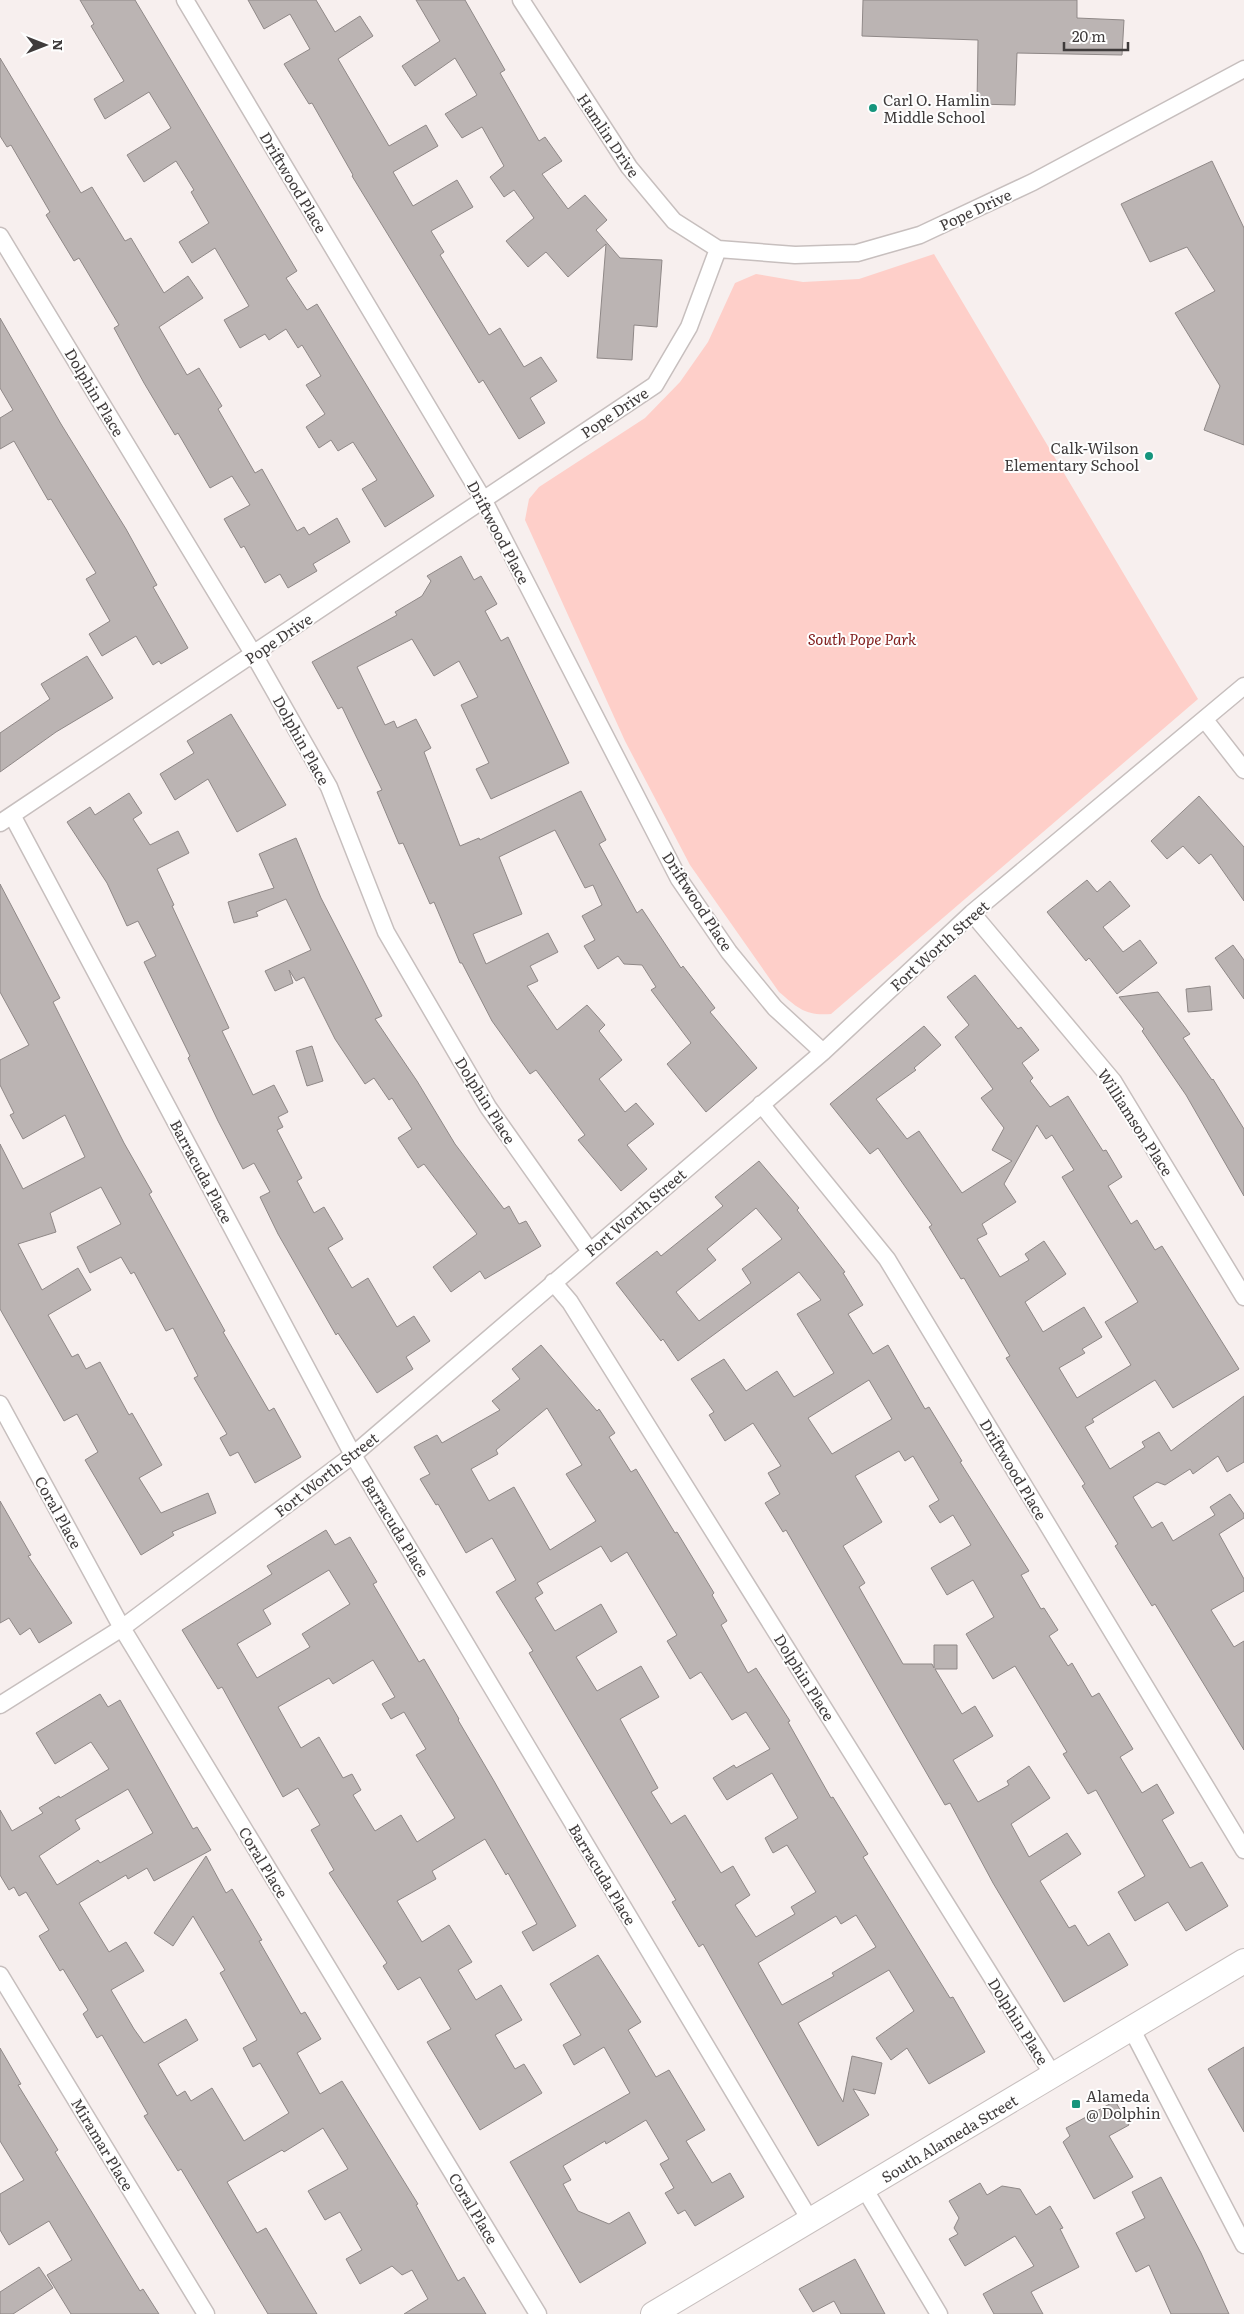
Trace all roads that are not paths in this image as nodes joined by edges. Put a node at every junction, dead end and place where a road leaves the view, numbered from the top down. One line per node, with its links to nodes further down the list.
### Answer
1 (185, 0): 6 (street, Driftwood Place)
2 (521, 0): 5 (street, Hamlin Drive)
3 (1244, 69): 5 (street, Pope Drive)
4 (0, 236): 7 (street, Dolphin Place)
5 (718, 249): 6 (street, Pope Drive)
6 (483, 499): 7 (street, Pope Drive); 13 (street, Driftwood Place)
7 (254, 655): 11 (street, Pope Drive); 15 (street, Dolphin Place)
8 (1244, 686): 9 (street, Fort Worth Street)
9 (1205, 720): 10 (street); 12 (street, Fort Worth Street)
10 (1244, 770)
11 (6, 819): 19 (street, Barracuda Place)
12 (972, 914): 13 (street, Fort Worth Street); 17 (street, Williamson Place)
13 (823, 1052): 14 (street, Fort Worth Street)
14 (761, 1104): 15 (street, Fort Worth Street); 22 (street, Driftwood Place)
15 (589, 1250): 16 (street, Fort Worth Street)
16 (553, 1282): 19 (street, Fort Worth Street); 26 (street, Dolphin Place)
17 (1244, 1297)
18 (0, 1404): 20 (street, Coral Place)
19 (353, 1455): 20 (street, Fort Worth Street); 28 (street, Barracuda Place)
20 (122, 1628): 21 (street, Fort Worth Street); 31 (street, Coral Place)
21 (0, 1705)
22 (1244, 1850)
23 (1244, 1961): 25 (main road, South Alameda Street)
24 (0, 1975): 30 (street, Miramar Place)
25 (1131, 2028): 26 (main road, South Alameda Street); 29 (street)
26 (1053, 2075): 27 (main road, South Alameda Street)
27 (864, 2188): 28 (main road, South Alameda Street); 33 (street)
28 (810, 2220): 32 (main road, South Alameda Street)
29 (1244, 2245)
30 (206, 2314)
31 (538, 2314)
32 (653, 2314)
33 (939, 2314)

